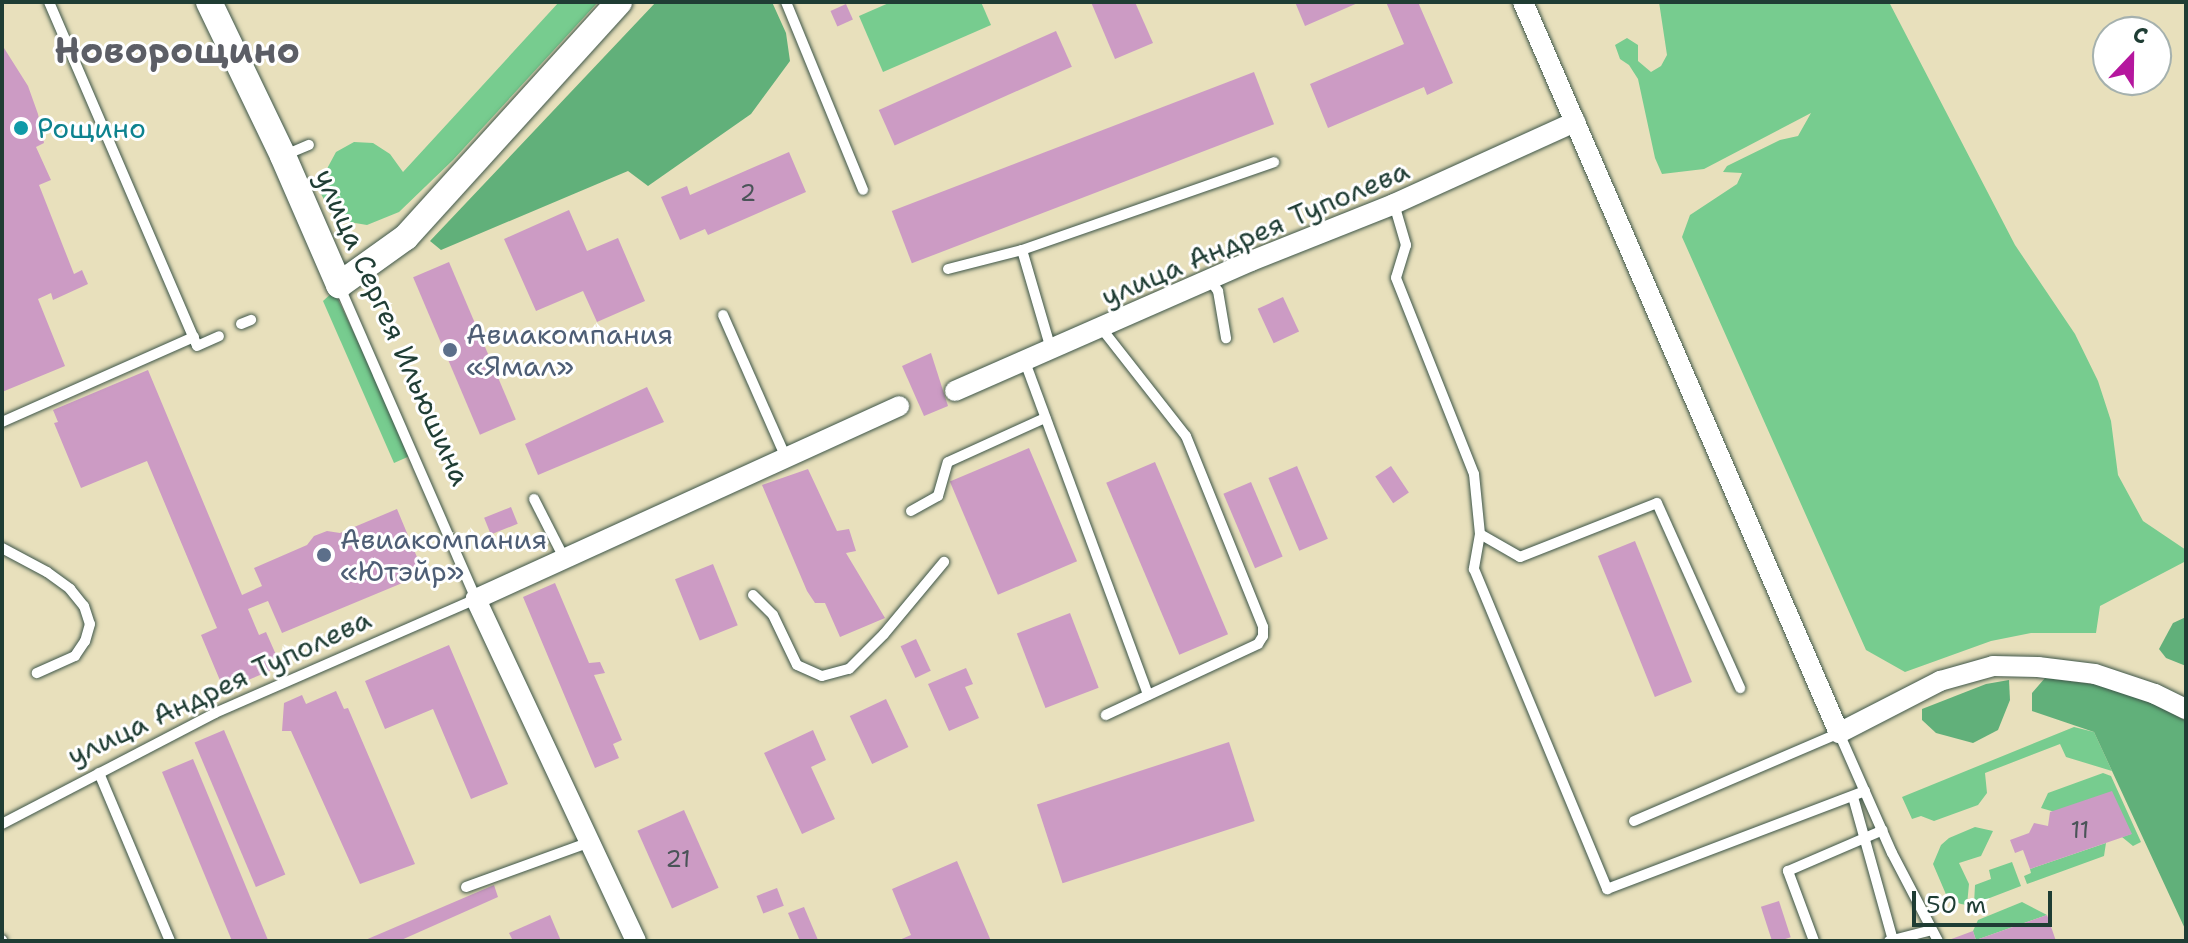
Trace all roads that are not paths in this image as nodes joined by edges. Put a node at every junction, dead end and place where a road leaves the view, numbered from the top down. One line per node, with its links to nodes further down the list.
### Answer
1 (49, 2): 19 (lane)
2 (209, 2): 8 (street, улица Сергея Ильюшина)
3 (619, 2): 15 (street)
4 (786, 2): 10 (lane)
5 (1523, 2): 6 (street)
6 (1575, 122): 11 (street, улица Андрея Туполева); 41 (street)
7 (309, 145): 8 (lane)
8 (283, 156): 15 (street, улица Сергея Ильюшина)
9 (1274, 162): 12 (lane)
10 (863, 190)
11 (1394, 204): 14 (street, улица Андрея Туполева); 30 (lane)
12 (1022, 250): 13 (lane); 21 (lane)
13 (948, 269)
14 (1210, 280): 17 (street, улица Андрея Туполева); 20 (lane)
15 (339, 285): 35 (lane, улица Сергея Ильюшина)
16 (723, 315): 27 (lane)
17 (1102, 329): 21 (street, улица Андрея Туполева); 38 (lane)
18 (219, 336): 19 (lane)
19 (194, 337): 26 (lane)
20 (1226, 338)
21 (1052, 351): 22 (street, улица Андрея Туполева)
22 (1025, 362): 23 (street, улица Андрея Туполева); 25 (lane)
23 (955, 391)
24 (899, 406): 27 (street, улица Андрея Туполева)
25 (1045, 418): 29 (lane); 38 (lane)
26 (2, 422)
27 (787, 460): 32 (street, улица Андрея Туполева)
28 (534, 499): 32 (lane)
29 (911, 511)
30 (1480, 534): 37 (lane); 44 (lane)
31 (2, 548): 36 (lane)
32 (564, 558): 35 (street, улица Андрея Туполева)
33 (944, 562): 34 (lane)
34 (753, 595)
35 (476, 599): 42 (lane, улица Андрея Туполева); 49 (street, улица Сергея Ильюшина)
36 (37, 673)
37 (1740, 688)
38 (1148, 695): 40 (lane)
39 (2186, 709): 41 (street)
40 (1106, 715)
41 (1839, 733): 43 (lane); 45 (lane)
42 (99, 773): 46 (lane, улица Андрея Туполева); 53 (lane)
43 (1865, 791): 44 (lane); 47 (lane)
44 (1853, 797): 48 (lane)
45 (1634, 821)
46 (2, 824)
47 (1883, 830): 48 (lane); 51 (lane)
48 (1864, 838): 52 (lane); 55 (lane)
49 (590, 842): 50 (lane); 54 (street, улица Сергея Ильюшина)
50 (466, 887)
51 (1932, 930): 52 (lane); 56 (lane)
52 (1891, 940)
53 (170, 941)
54 (636, 941)
55 (1814, 941)
56 (1938, 941)

